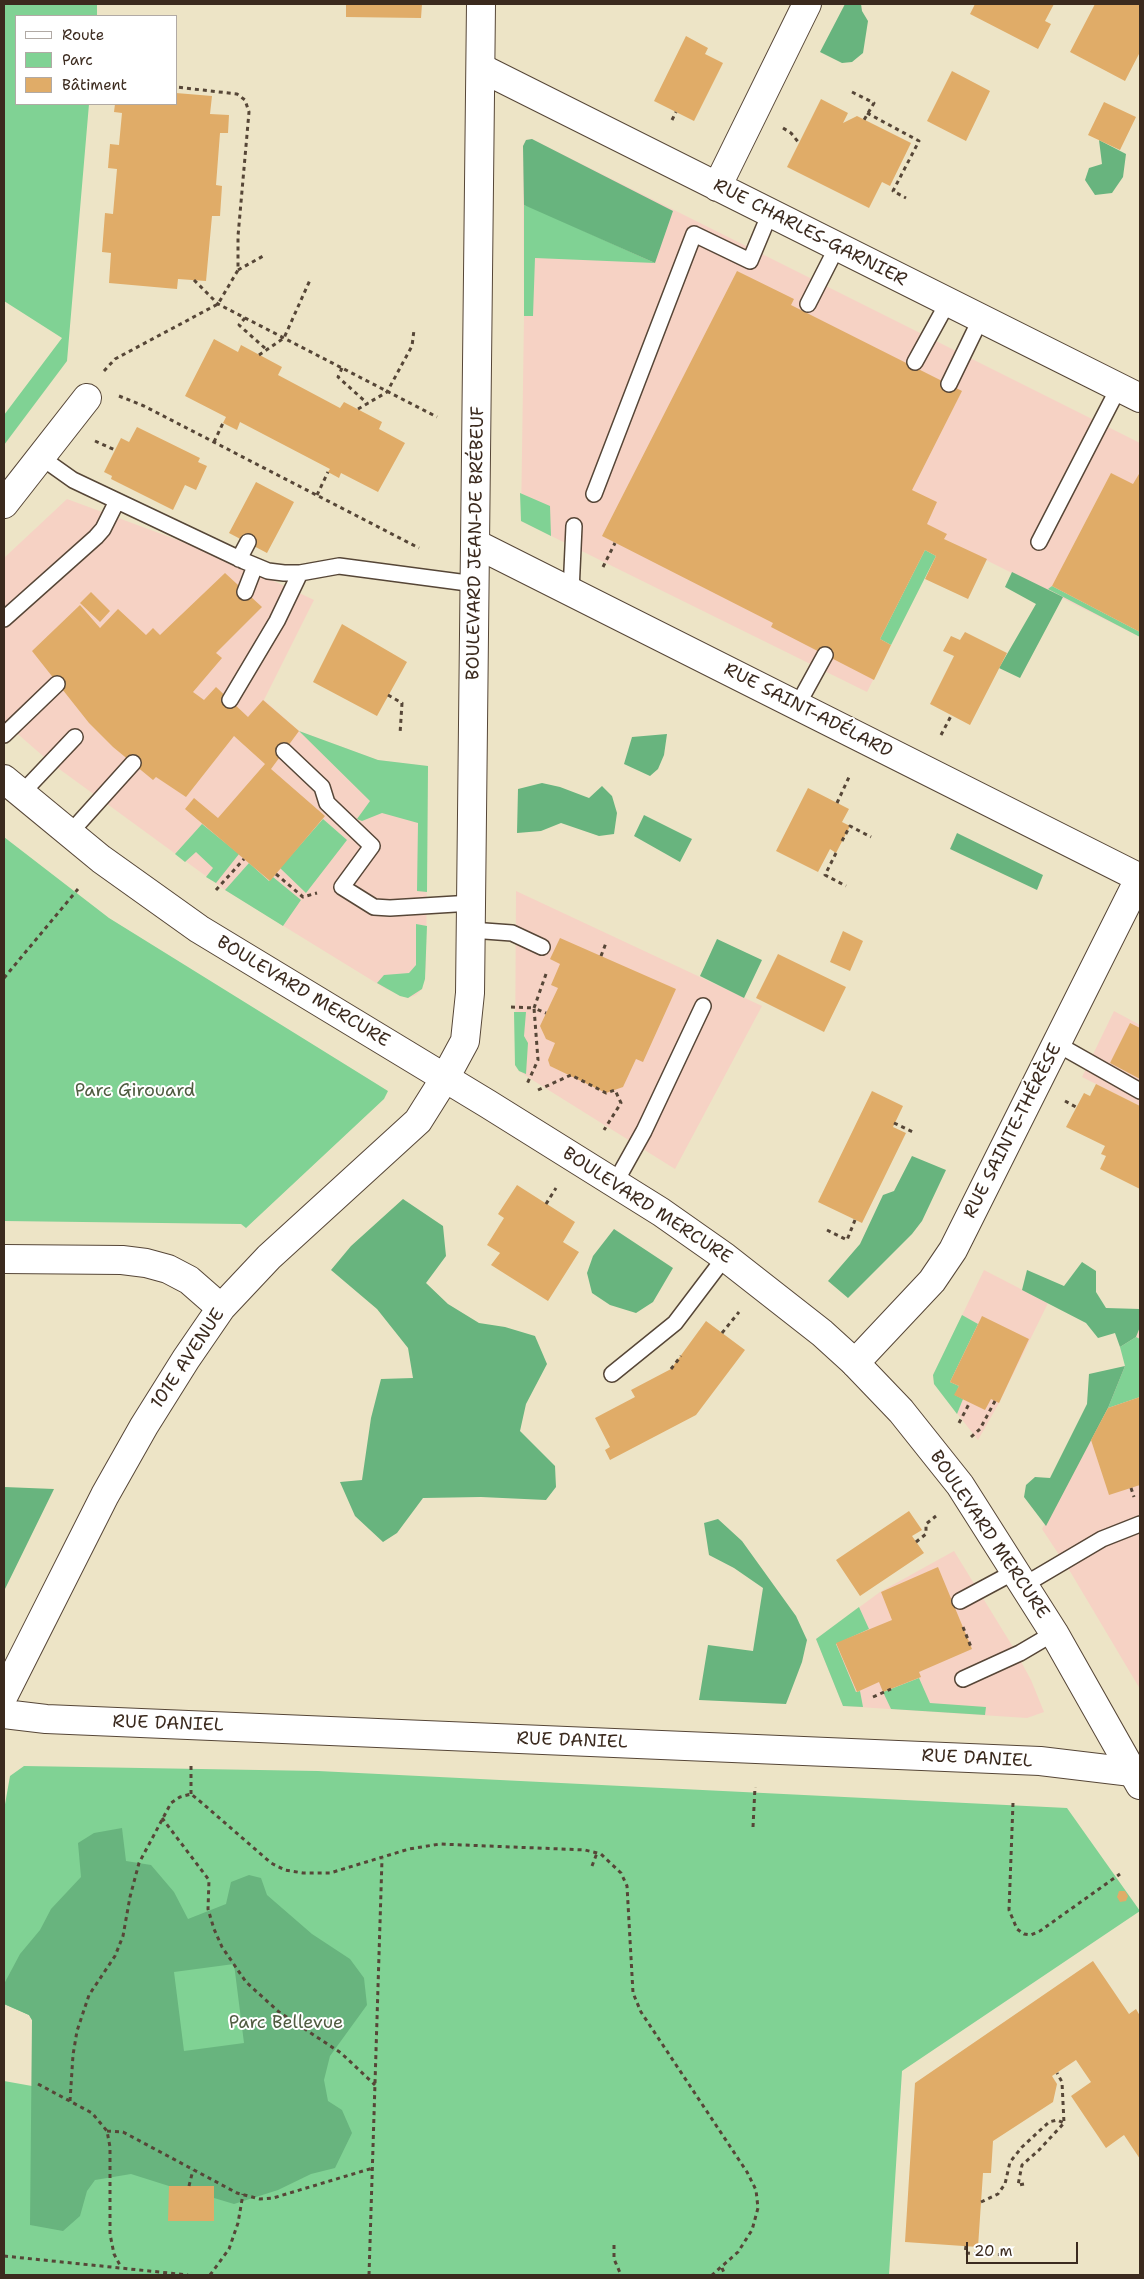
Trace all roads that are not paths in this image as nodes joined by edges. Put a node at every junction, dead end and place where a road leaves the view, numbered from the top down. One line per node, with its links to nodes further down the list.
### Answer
1 (481, 4): 3 (street, BOULEVARD JEAN-DE BRÉBEUF)
2 (807, 4): 4 (street)
3 (481, 68): 4 (street, RUE CHARLES-GARNIER); 21 (street, BOULEVARD JEAN-DE BRÉBEUF)
4 (717, 187): 5 (street, RUE CHARLES-GARNIER)
5 (770, 213): 6 (street, RUE CHARLES-GARNIER); 15 (lane)
6 (837, 247): 7 (street, RUE CHARLES-GARNIER); 8 (lane)
7 (948, 302): 9 (street, RUE CHARLES-GARNIER); 10 (lane)
8 (808, 304)
9 (980, 318): 11 (lane); 12 (street, RUE CHARLES-GARNIER)
10 (916, 362)
11 (949, 384)
12 (1129, 392): 20 (lane)
13 (87, 398): 14 (street)
14 (42, 458): 16 (lane); 17 (street)
15 (594, 494)
16 (117, 500): 22 (lane); 28 (lane)
17 (4, 504)
18 (574, 526): 27 (lane)
19 (248, 542): 22 (lane)
20 (1039, 542)
21 (476, 544): 25 (street, BOULEVARD JEAN-DE BRÉBEUF); 27 (street, RUE SAINT-ADÉLARD)
22 (239, 559): 23 (lane)
23 (255, 566): 24 (lane); 26 (lane)
24 (300, 573): 25 (lane); 31 (lane)
25 (475, 584): 40 (street, BOULEVARD JEAN-DE BRÉBEUF)
26 (245, 592)
27 (571, 592): 32 (street, RUE SAINT-ADÉLARD)
28 (4, 619)
29 (825, 655): 32 (lane)
30 (58, 684): 33 (lane)
31 (230, 700)
32 (797, 706): 39 (street, RUE SAINT-ADÉLARD)
33 (4, 734)
34 (75, 737): 37 (lane)
35 (284, 751): 40 (lane)
36 (133, 763): 38 (lane)
37 (12, 787): 38 (street, BOULEVARD MERCURE)
38 (69, 834): 45 (street, BOULEVARD MERCURE)
39 (1140, 877): 44 (street, RUE SAINTE-THÉRÈSE)
40 (472, 903): 41 (street, BOULEVARD JEAN-DE BRÉBEUF)
41 (471, 930): 42 (lane); 45 (street, BOULEVARD JEAN-DE BRÉBEUF)
42 (542, 947)
43 (703, 1006): 47 (lane)
44 (1057, 1044): 46 (lane); 51 (street, RUE SAINTE-THÉRÈSE)
45 (445, 1078): 47 (street, BOULEVARD MERCURE); 50 (street, 101E AVENUE)
46 (1140, 1091)
47 (614, 1183): 48 (street, BOULEVARD MERCURE)
48 (725, 1257): 51 (street, BOULEVARD MERCURE); 52 (lane)
49 (4, 1259): 50 (street)
50 (221, 1308): 58 (street, 101E AVENUE)
51 (855, 1362): 54 (street, BOULEVARD MERCURE)
52 (612, 1374)
53 (1140, 1524): 54 (lane)
54 (1020, 1578): 55 (lane); 56 (street, BOULEVARD MERCURE)
55 (960, 1601)
56 (1054, 1633): 57 (lane); 60 (street, BOULEVARD MERCURE)
57 (963, 1679)
58 (4, 1694)
59 (4, 1714): 60 (street, RUE DANIEL)
60 (1138, 1773)

